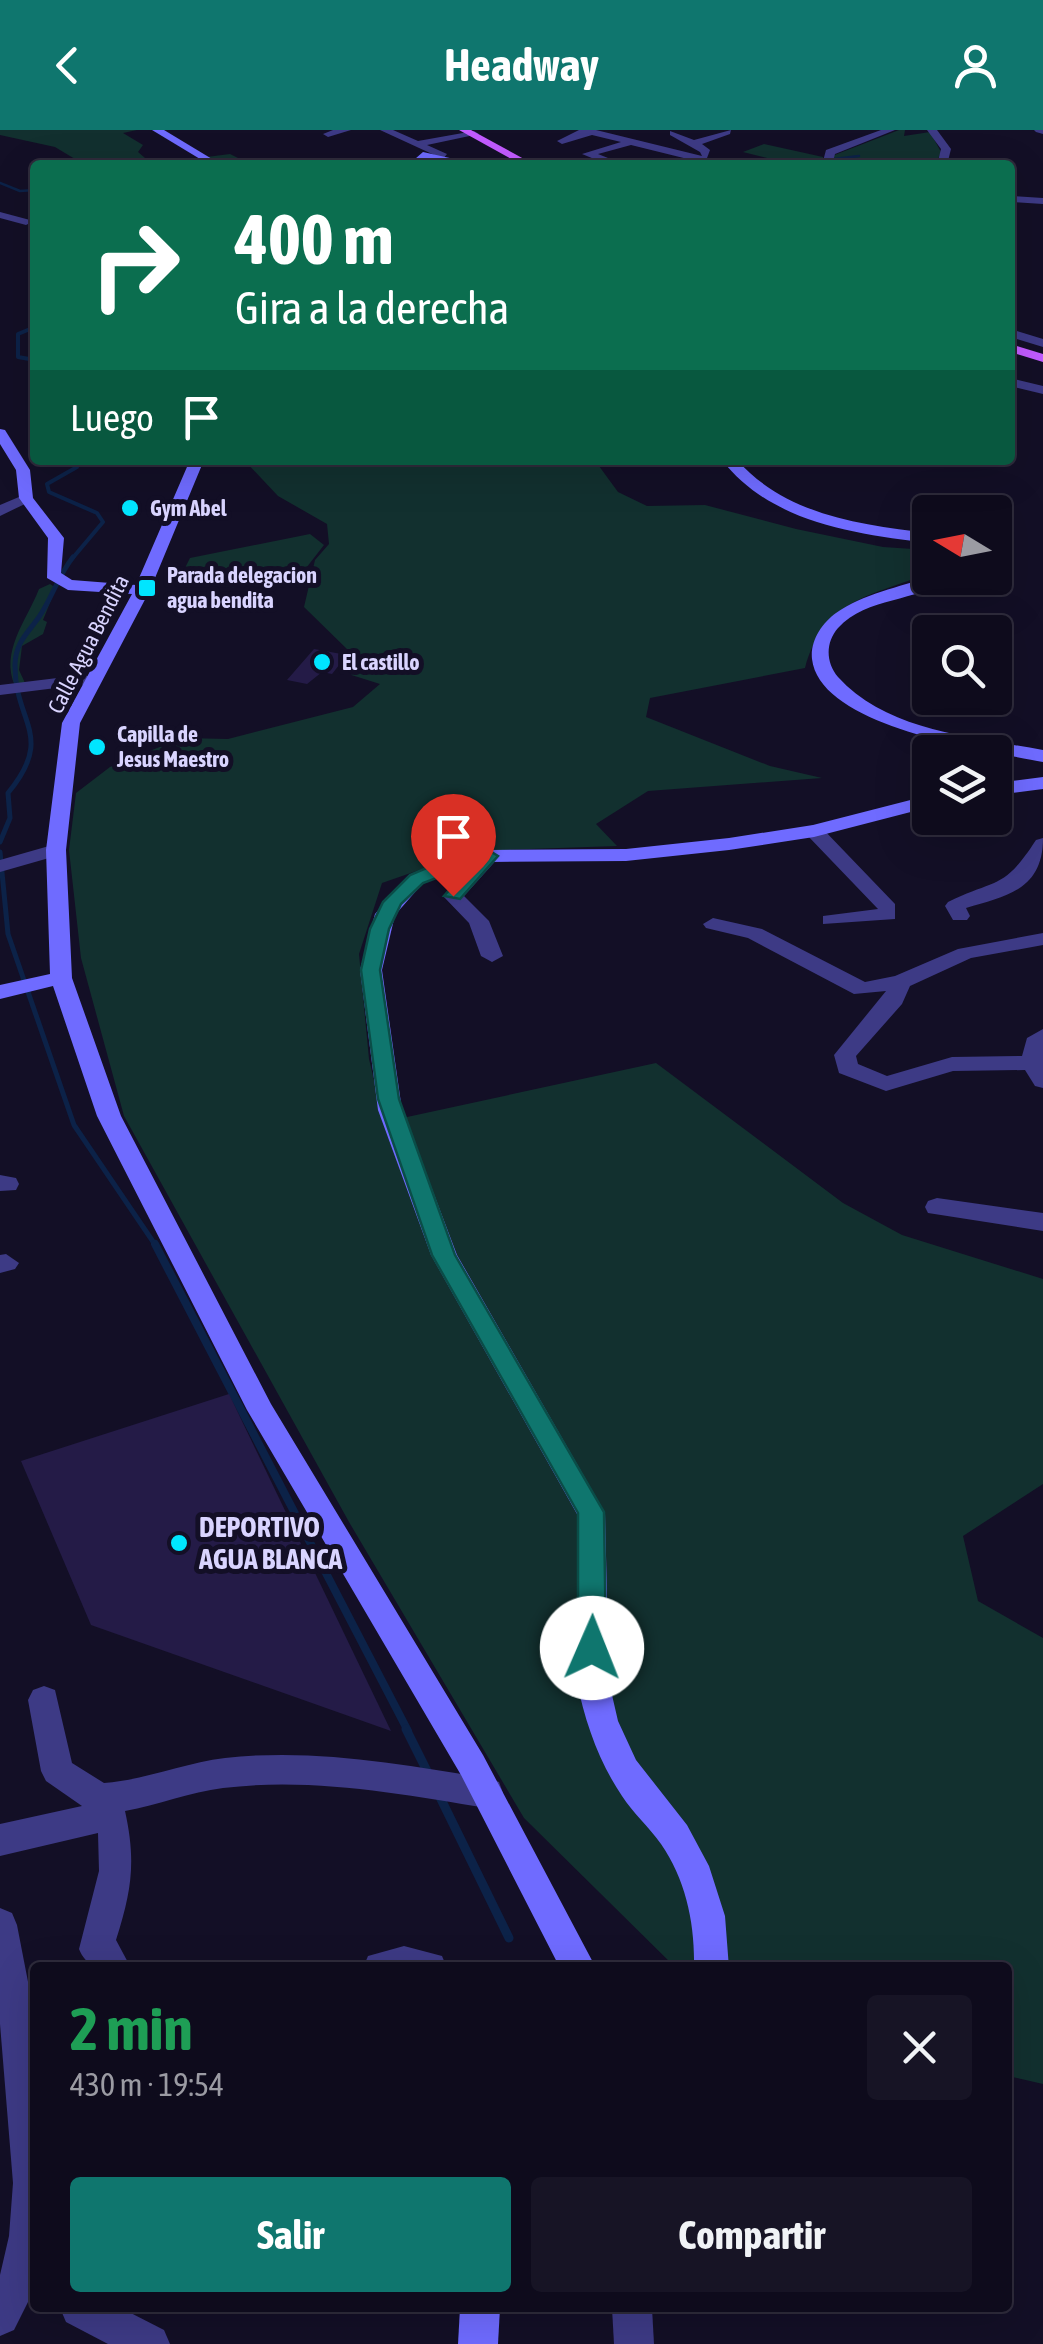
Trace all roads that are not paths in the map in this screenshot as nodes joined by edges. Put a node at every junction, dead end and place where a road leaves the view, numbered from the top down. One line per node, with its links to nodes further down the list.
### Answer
1 (157, 130): 19 (main road)
2 (346, 130): 11 (street)
3 (385, 130): 17 (street)
4 (845, 130): 12 (street)
5 (890, 130): 12 (street)
6 (932, 130): 26 (street)
7 (588, 131): 14 (street); 15 (street)
8 (469, 132): 13 (street); 22 (main road)
9 (727, 132): 16 (street)
10 (673, 133): 16 (street)
11 (328, 134)
12 (876, 135): 25 (street)
13 (437, 140): 17 (street); 18 (street)
14 (562, 141)
15 (632, 142): 23 (street); 24 (street)
16 (694, 144): 24 (street)
17 (419, 149): 20 (main road); 21 (street)
18 (464, 151)
19 (208, 160)
20 (415, 160)
21 (438, 160)
22 (521, 160)
23 (604, 160)
24 (704, 160)
25 (828, 160)
26 (943, 160)
27 (1015, 199): 28 (street)
28 (1043, 202)
29 (0, 215): 30 (street)
30 (26, 222)
31 (1015, 335): 32 (street)
32 (1043, 343)
33 (1015, 350): 34 (main road)
34 (1043, 358)
35 (1015, 383): 36 (street)
36 (1043, 390)
37 (0, 433): 40 (main road)
38 (194, 465): 44 (main road, Calle Agua Bendita)
39 (733, 465): 42 (main road)
40 (26, 498): 41 (street); 44 (main road)
41 (0, 512)
42 (912, 536)
43 (912, 588): 47 (main road)
44 (142, 590): 53 (main road, Calle Agua Bendita)
45 (82, 680): 46 (street)
46 (14, 688)
47 (1043, 756)
48 (1043, 783): 49 (main road)
49 (1012, 787)
50 (912, 806): 51 (main road)
51 (814, 831): 54 (main road); 57 (street)
52 (1043, 844): 56 (street)
53 (56, 850): 55 (street); 61 (main road, Calle Agua Bendita)
54 (490, 856): 60 (street); 75 (main road)
55 (6, 864)
56 (960, 916)
57 (830, 920)
58 (712, 924): 62 (street)
59 (1043, 939): 62 (street)
60 (492, 956)
61 (61, 978): 63 (main road); 69 (main road, Calle Agua Bendita)
62 (901, 982): 65 (street)
63 (17, 988)
64 (1043, 1036): 65 (street)
65 (1037, 1072)
66 (936, 1207): 67 (street)
67 (1043, 1222)
68 (44, 1700): 70 (street)
69 (487, 1792): 70 (street); 74 (main road, Calle Agua Bendita)
70 (104, 1807): 71 (street); 73 (street)
71 (0, 1840)
72 (0, 1925): 76 (street)
73 (110, 1962)
74 (576, 1962)
75 (711, 1962)
76 (30, 2126)
77 (30, 2191): 78 (street)
78 (17, 2303)
79 (88, 2312): 82 (street)
80 (480, 2312): 83 (main road)
81 (632, 2312): 84 (street)
82 (150, 2344)
83 (478, 2344)
84 (634, 2344)

